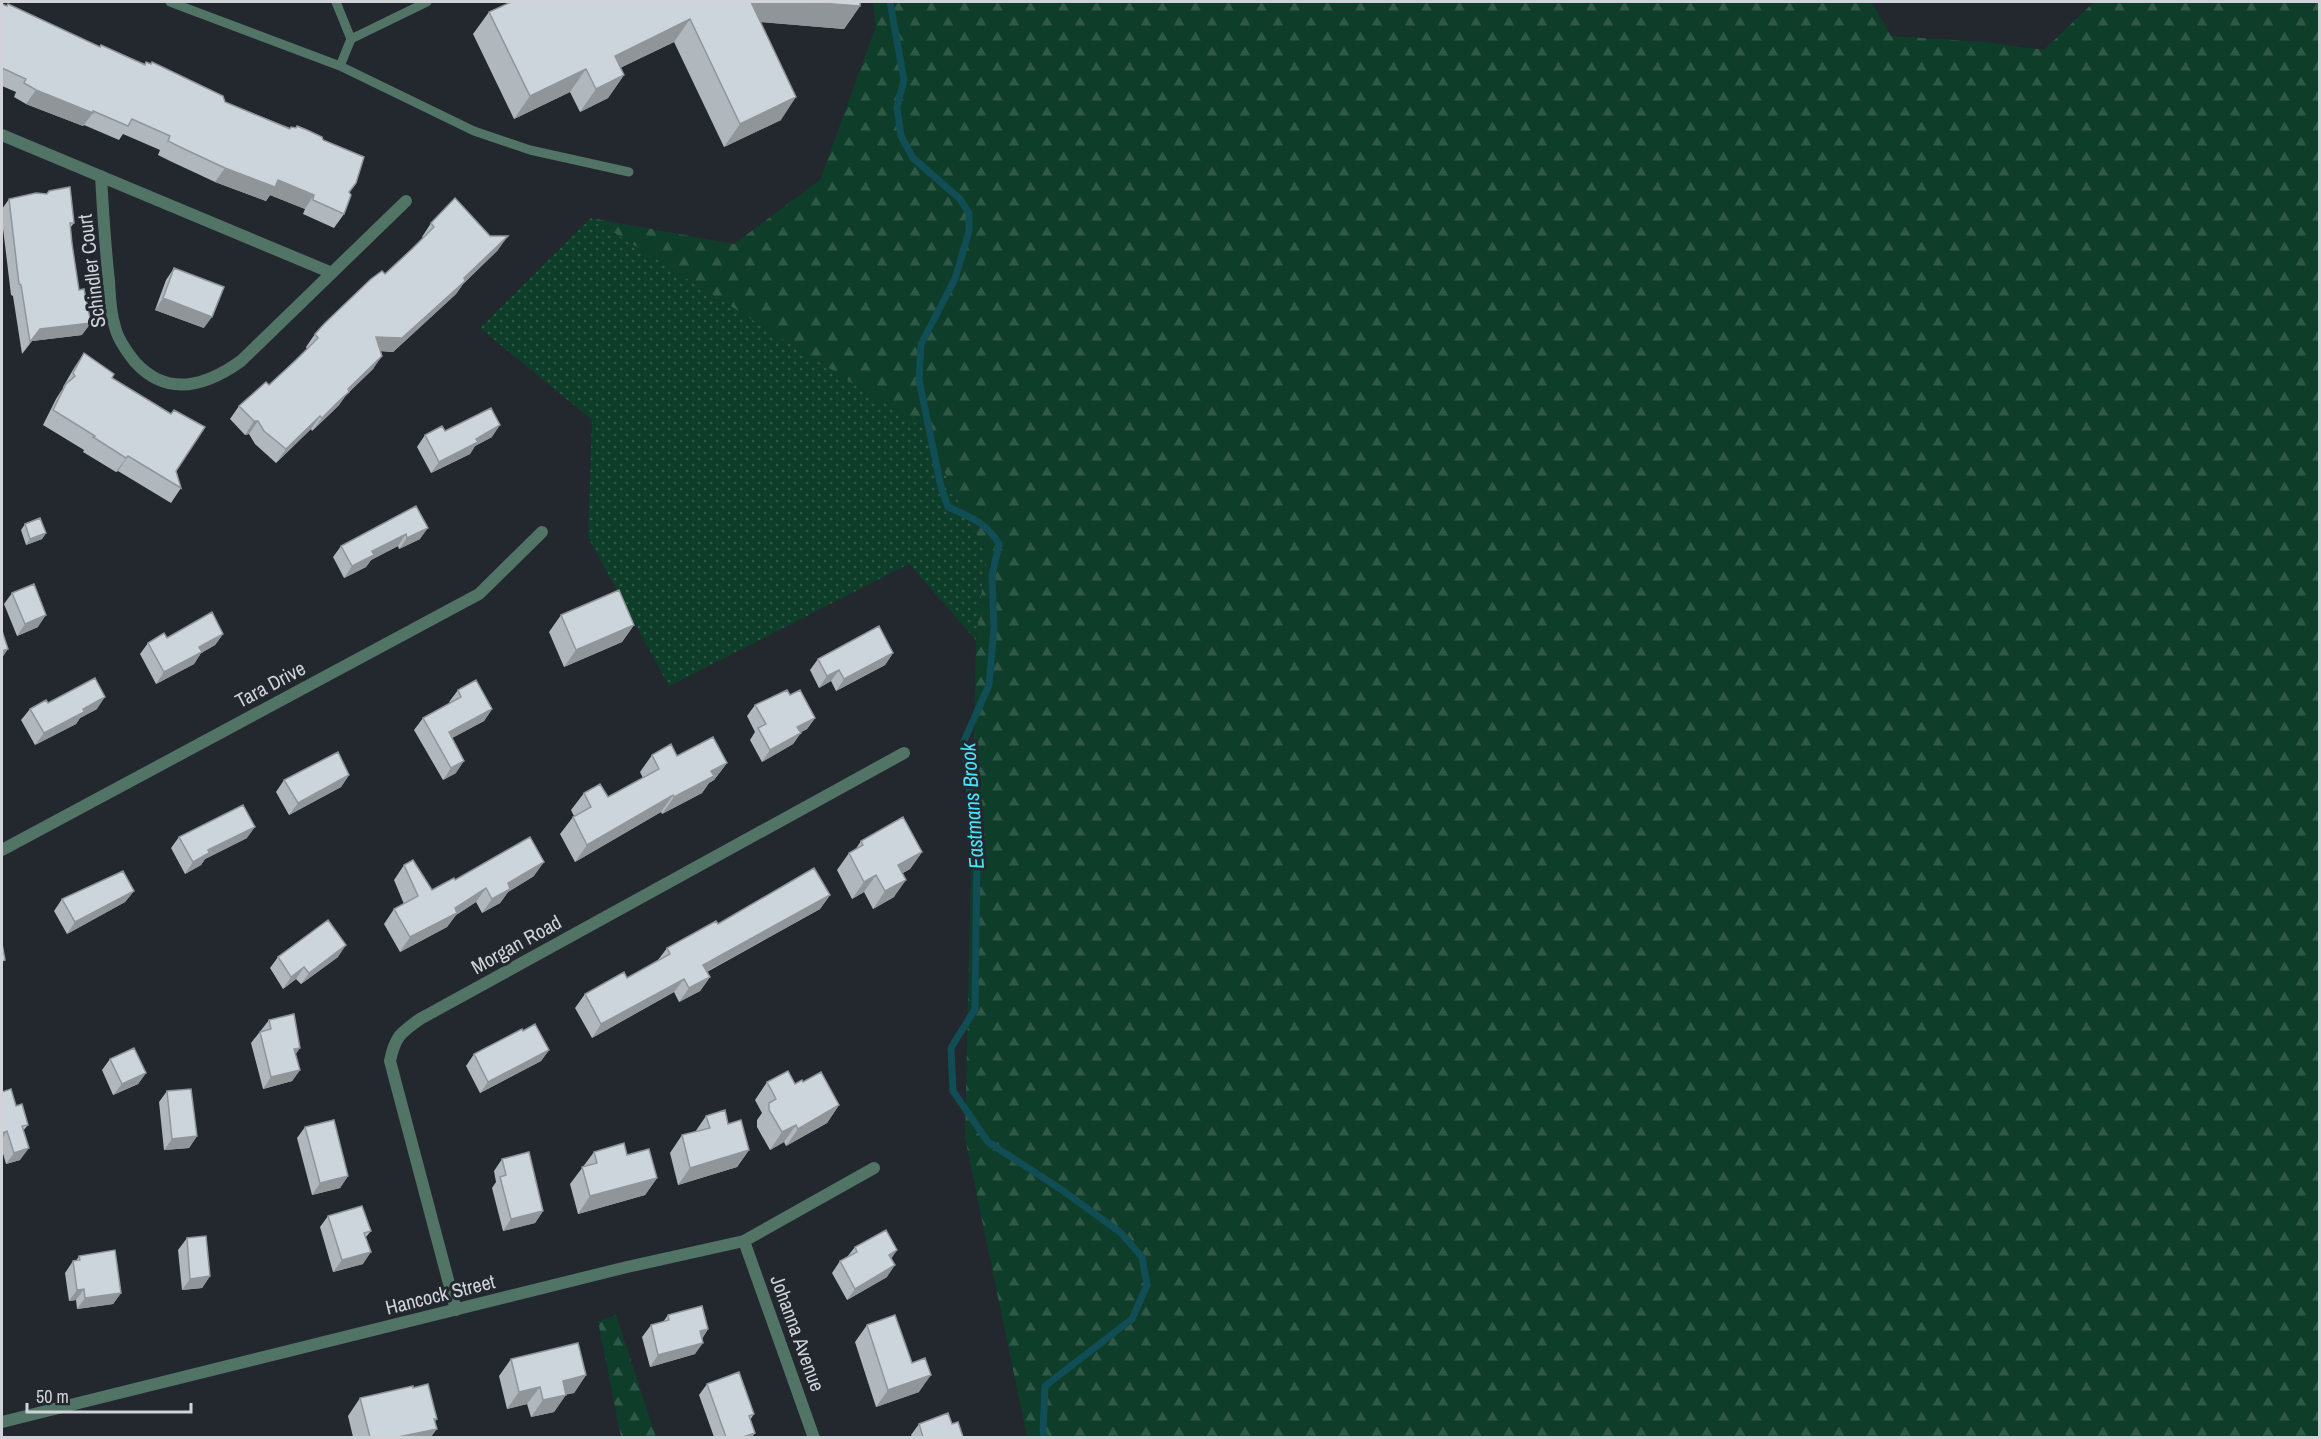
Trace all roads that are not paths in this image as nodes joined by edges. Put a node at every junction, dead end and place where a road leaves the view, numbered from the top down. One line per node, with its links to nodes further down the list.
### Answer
1 (170, 2): 5 (lane)
2 (336, 2): 4 (lane)
3 (426, 2): 4 (lane)
4 (351, 39): 5 (lane)
5 (340, 66): 7 (lane)
6 (2, 135): 8 (street)
7 (629, 172)
8 (101, 176): 10 (street); 10 (street, Schindler Court)
9 (406, 201): 10 (street, Schindler Court)
10 (332, 273)
11 (542, 532): 13 (street, Tara Drive)
12 (904, 753): 16 (street, Morgan Road)
13 (2, 850)
14 (874, 1168): 15 (street, Hancock Street)
15 (744, 1241): 16 (street, Hancock Street); 18 (street, Johanna Avenue)
16 (456, 1310): 17 (street, Hancock Street)
17 (2, 1422)
18 (814, 1437)

